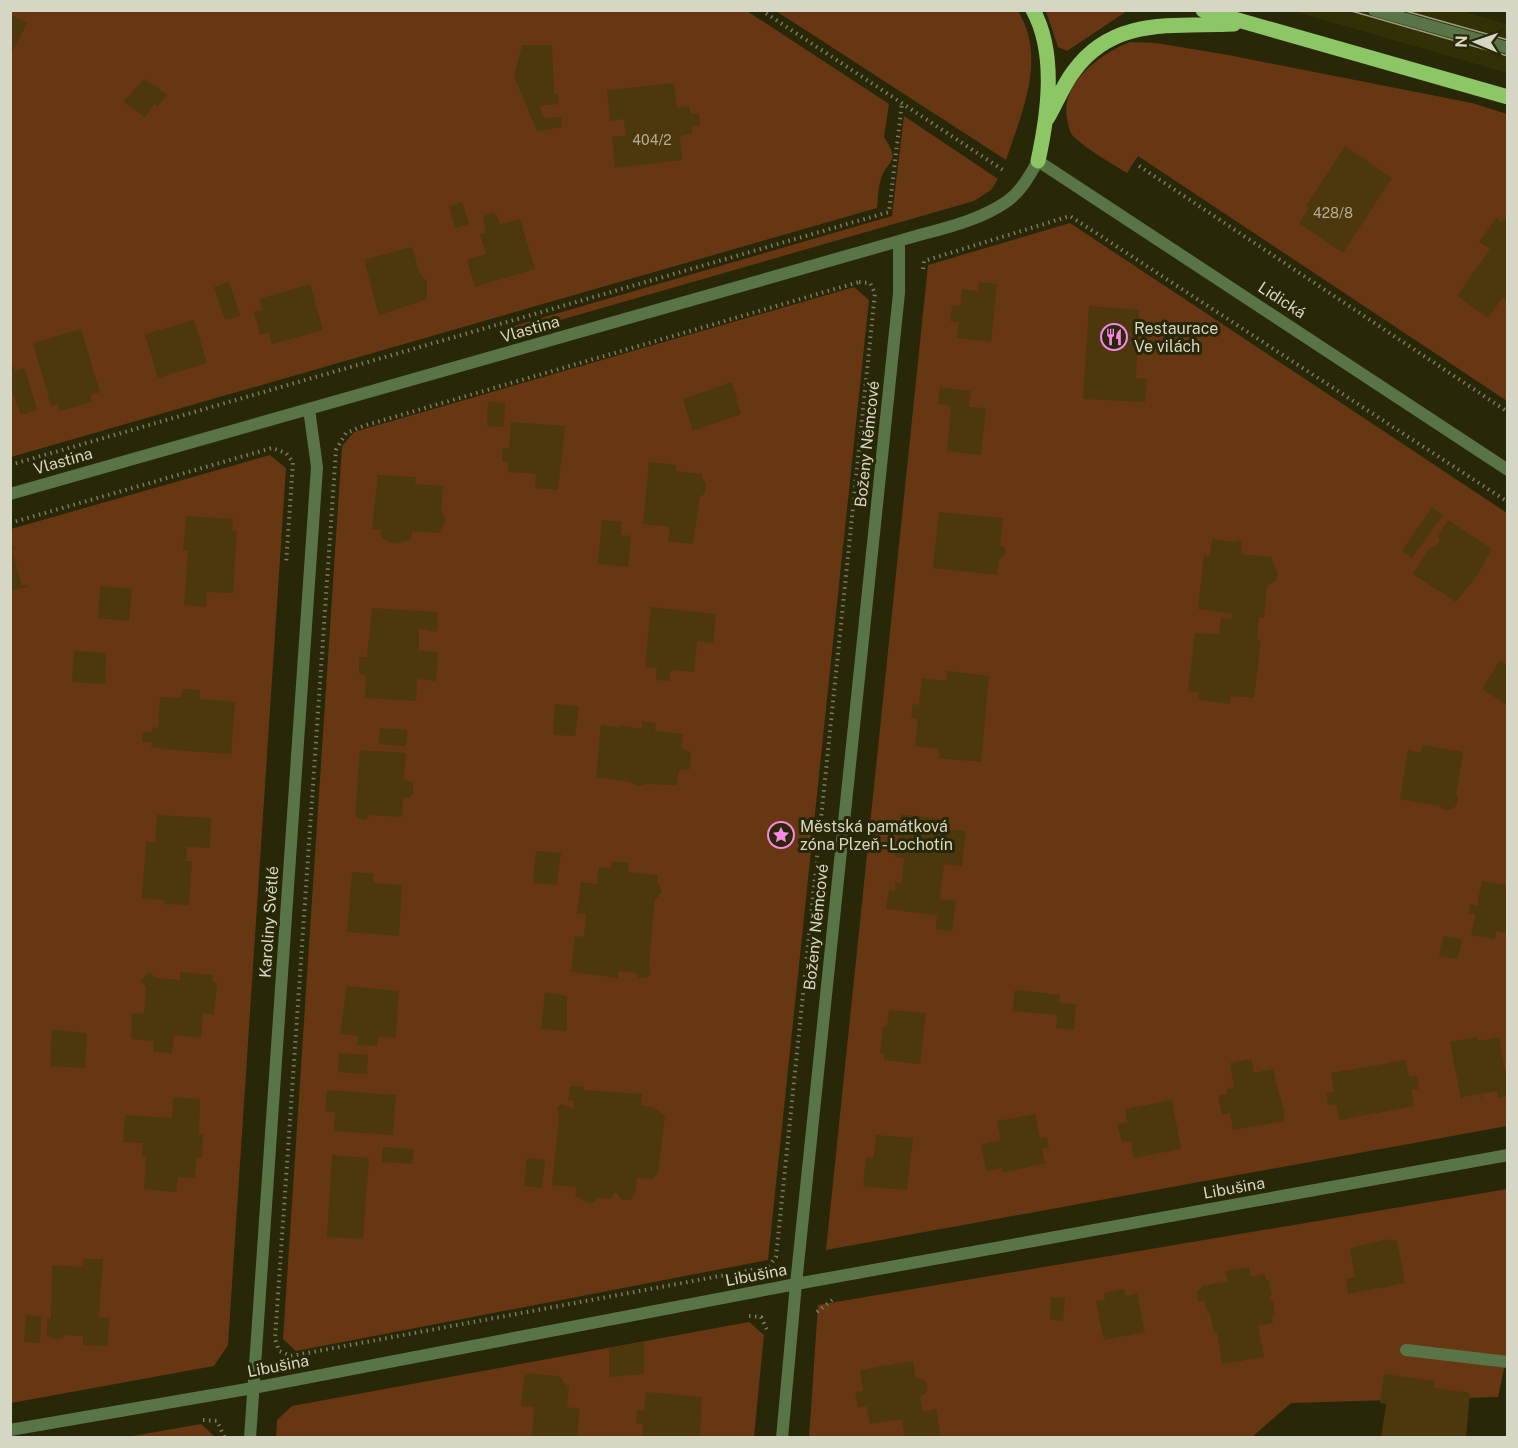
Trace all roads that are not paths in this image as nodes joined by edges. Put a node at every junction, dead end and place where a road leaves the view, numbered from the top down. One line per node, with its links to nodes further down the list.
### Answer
1 (1033, 10): 7 (main road)
2 (1203, 10): 4 (main road)
3 (1374, 10): 5 (street)
4 (1250, 24): 6 (main road); 7 (main road)
5 (1508, 48)
6 (1508, 97)
7 (1047, 119): 8 (main road)
8 (1038, 161): 9 (street, Vlastina); 11 (street, Lidická)
9 (900, 241): 10 (street, Vlastina); 14 (street, Boženy Němcové)
10 (309, 409): 12 (street, Vlastina); 17 (street, Karoliny Světlé)
11 (1508, 470)
12 (10, 494)
13 (1508, 1155): 14 (street, Libušina)
14 (796, 1284): 17 (street, Libušina); 20 (street, Boženy Němcové)
15 (1406, 1350): 16 (street)
16 (1508, 1362)
17 (253, 1388): 18 (street, Libušina); 19 (street, Karoliny Světlé)
18 (10, 1430)
19 (250, 1437)
20 (782, 1437)

